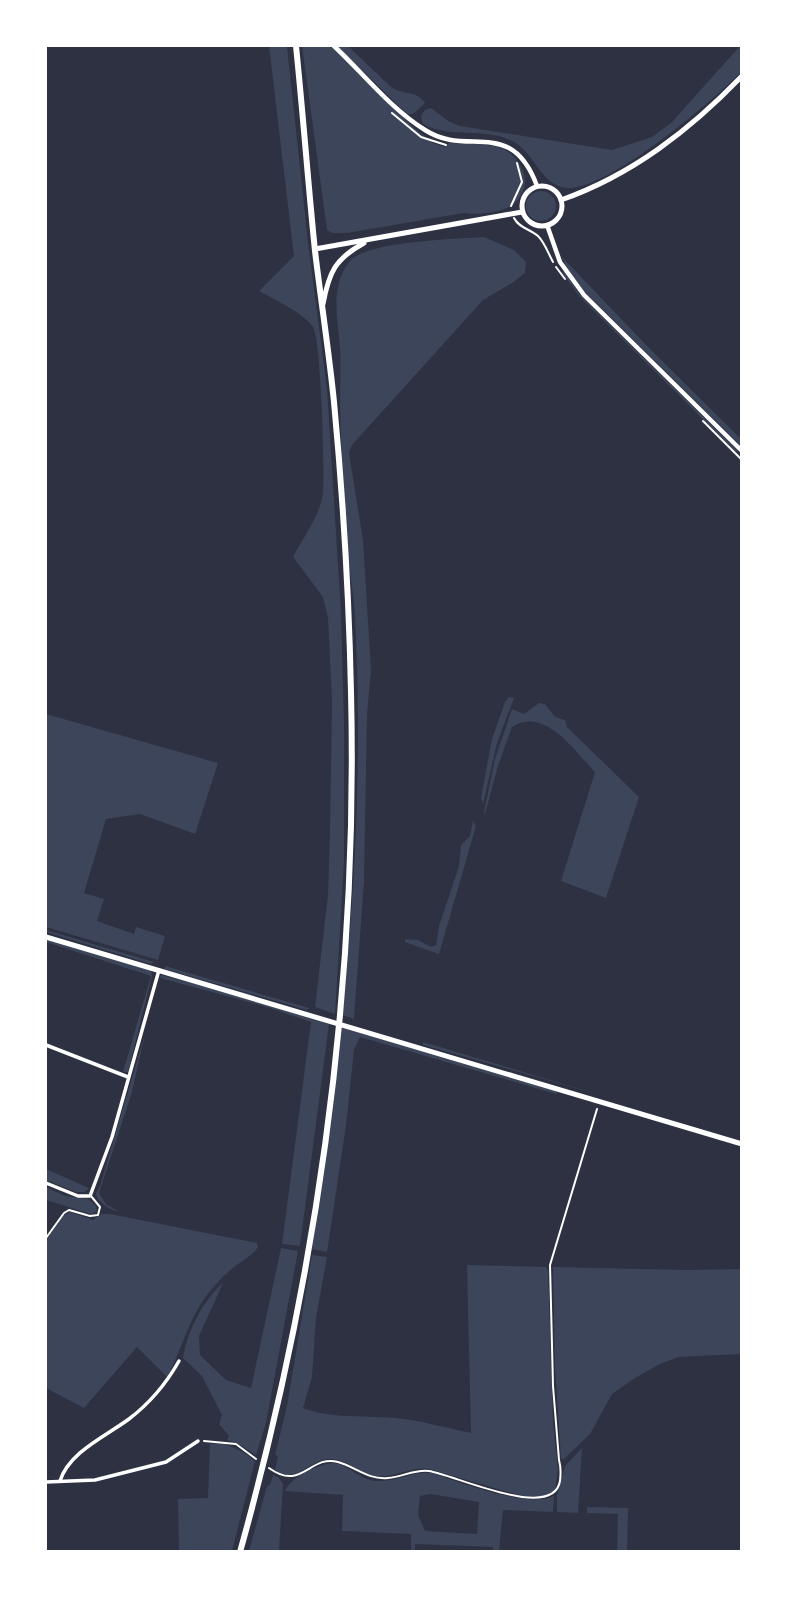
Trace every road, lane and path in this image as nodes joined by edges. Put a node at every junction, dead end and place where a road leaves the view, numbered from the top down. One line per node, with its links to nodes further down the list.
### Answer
1 (296, 46): 13 (main road)
2 (334, 46): 7 (street)
3 (741, 76): 8 (main road)
4 (389, 110): 5 (path)
5 (453, 146)
6 (515, 161): 10 (path)
7 (537, 186): 8 (main road); 9 (main road)
8 (561, 200): 11 (main road)
9 (522, 212): 10 (main road); 11 (main road)
10 (513, 214): 12 (main road); 14 (path)
11 (547, 225): 16 (street)
12 (370, 240): 13 (main road); 15 (main road)
13 (315, 249): 15 (main road)
14 (559, 272)
15 (322, 309): 30 (main road)
16 (741, 451)
17 (46, 937): 18 (main road)
18 (159, 970): 20 (street); 21 (main road)
19 (46, 1045): 20 (street)
20 (129, 1077): 24 (street)
21 (600, 1101): 22 (main road); 27 (path)
22 (741, 1144)
23 (46, 1183): 24 (street)
24 (90, 1196): 25 (lane)
25 (46, 1238)
26 (179, 1361): 28 (street)
27 (198, 1441): 28 (street)
28 (60, 1481): 29 (street)
29 (46, 1482)
30 (240, 1552)

